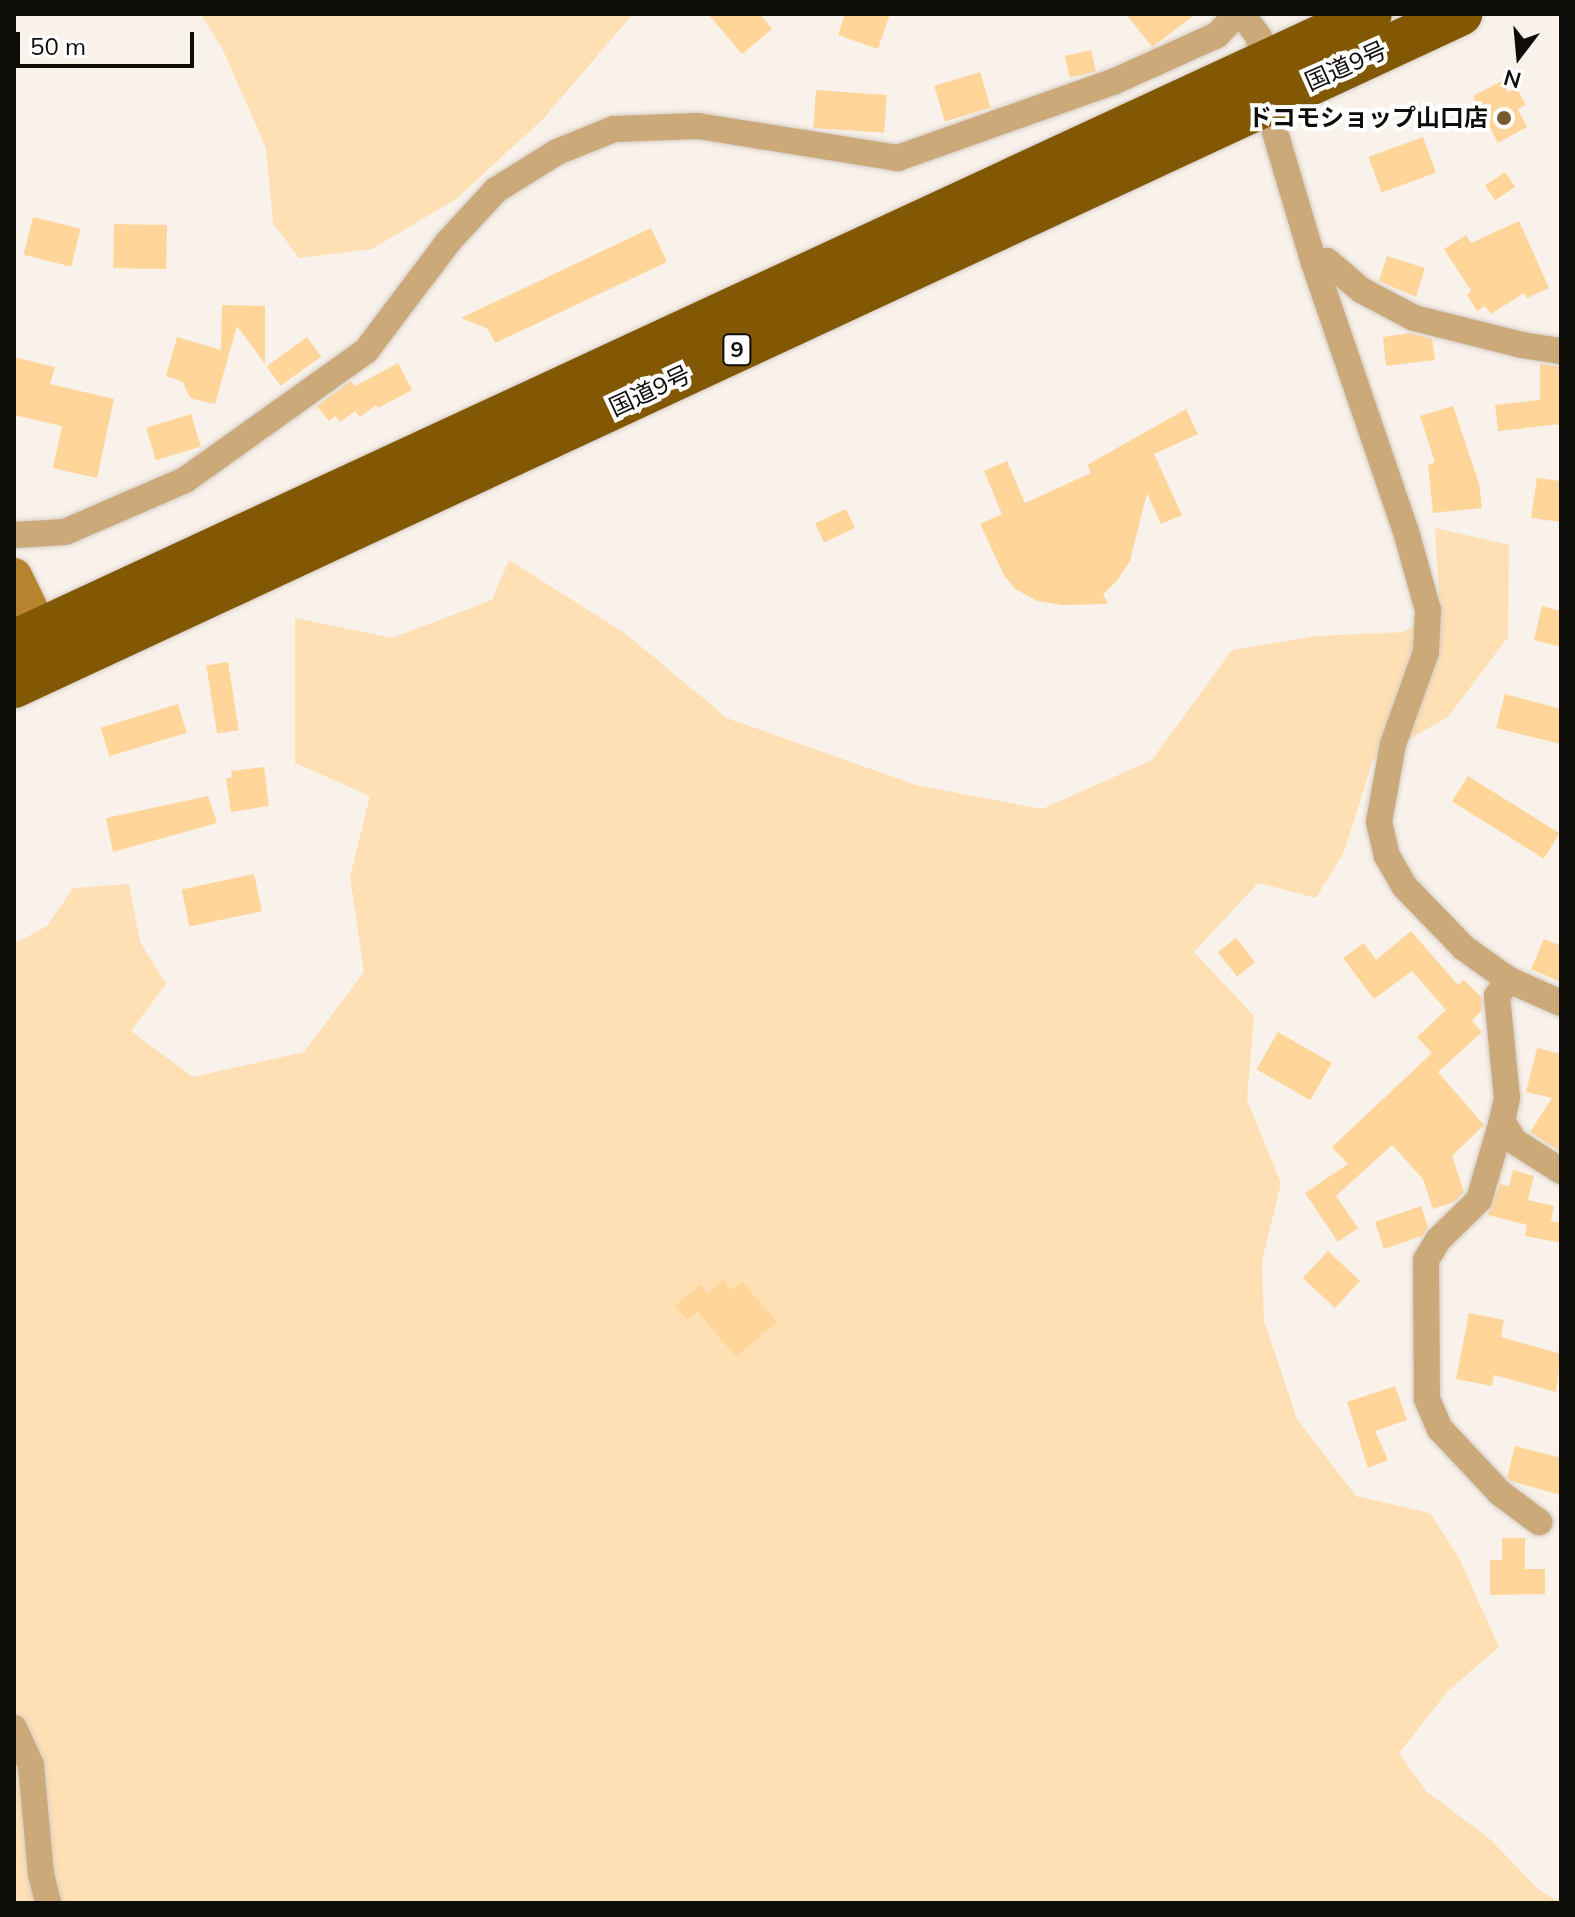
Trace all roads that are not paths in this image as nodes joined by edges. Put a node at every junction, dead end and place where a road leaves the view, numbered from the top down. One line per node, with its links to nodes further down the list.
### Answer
1 (1240, 14): 4 (street); 7 (street)
2 (1370, 14): 4 (highway, 国道9号 / 9)
3 (1460, 14): 4 (highway, 国道9号 / 9)
4 (1262, 84): 5 (street); 9 (highway, 国道9号 / 9)
5 (1314, 263): 6 (street); 11 (street)
6 (1561, 351)
7 (14, 535)
8 (14, 576): 9 (street)
9 (37, 646): 10 (highway, 国道9号 / 9)
10 (14, 686)
11 (1509, 980): 12 (street); 13 (street)
12 (1561, 1003)
13 (1502, 1121): 14 (street); 15 (street)
14 (1561, 1171)
15 (1539, 1522)
16 (14, 1728): 17 (street)
17 (48, 1903)

